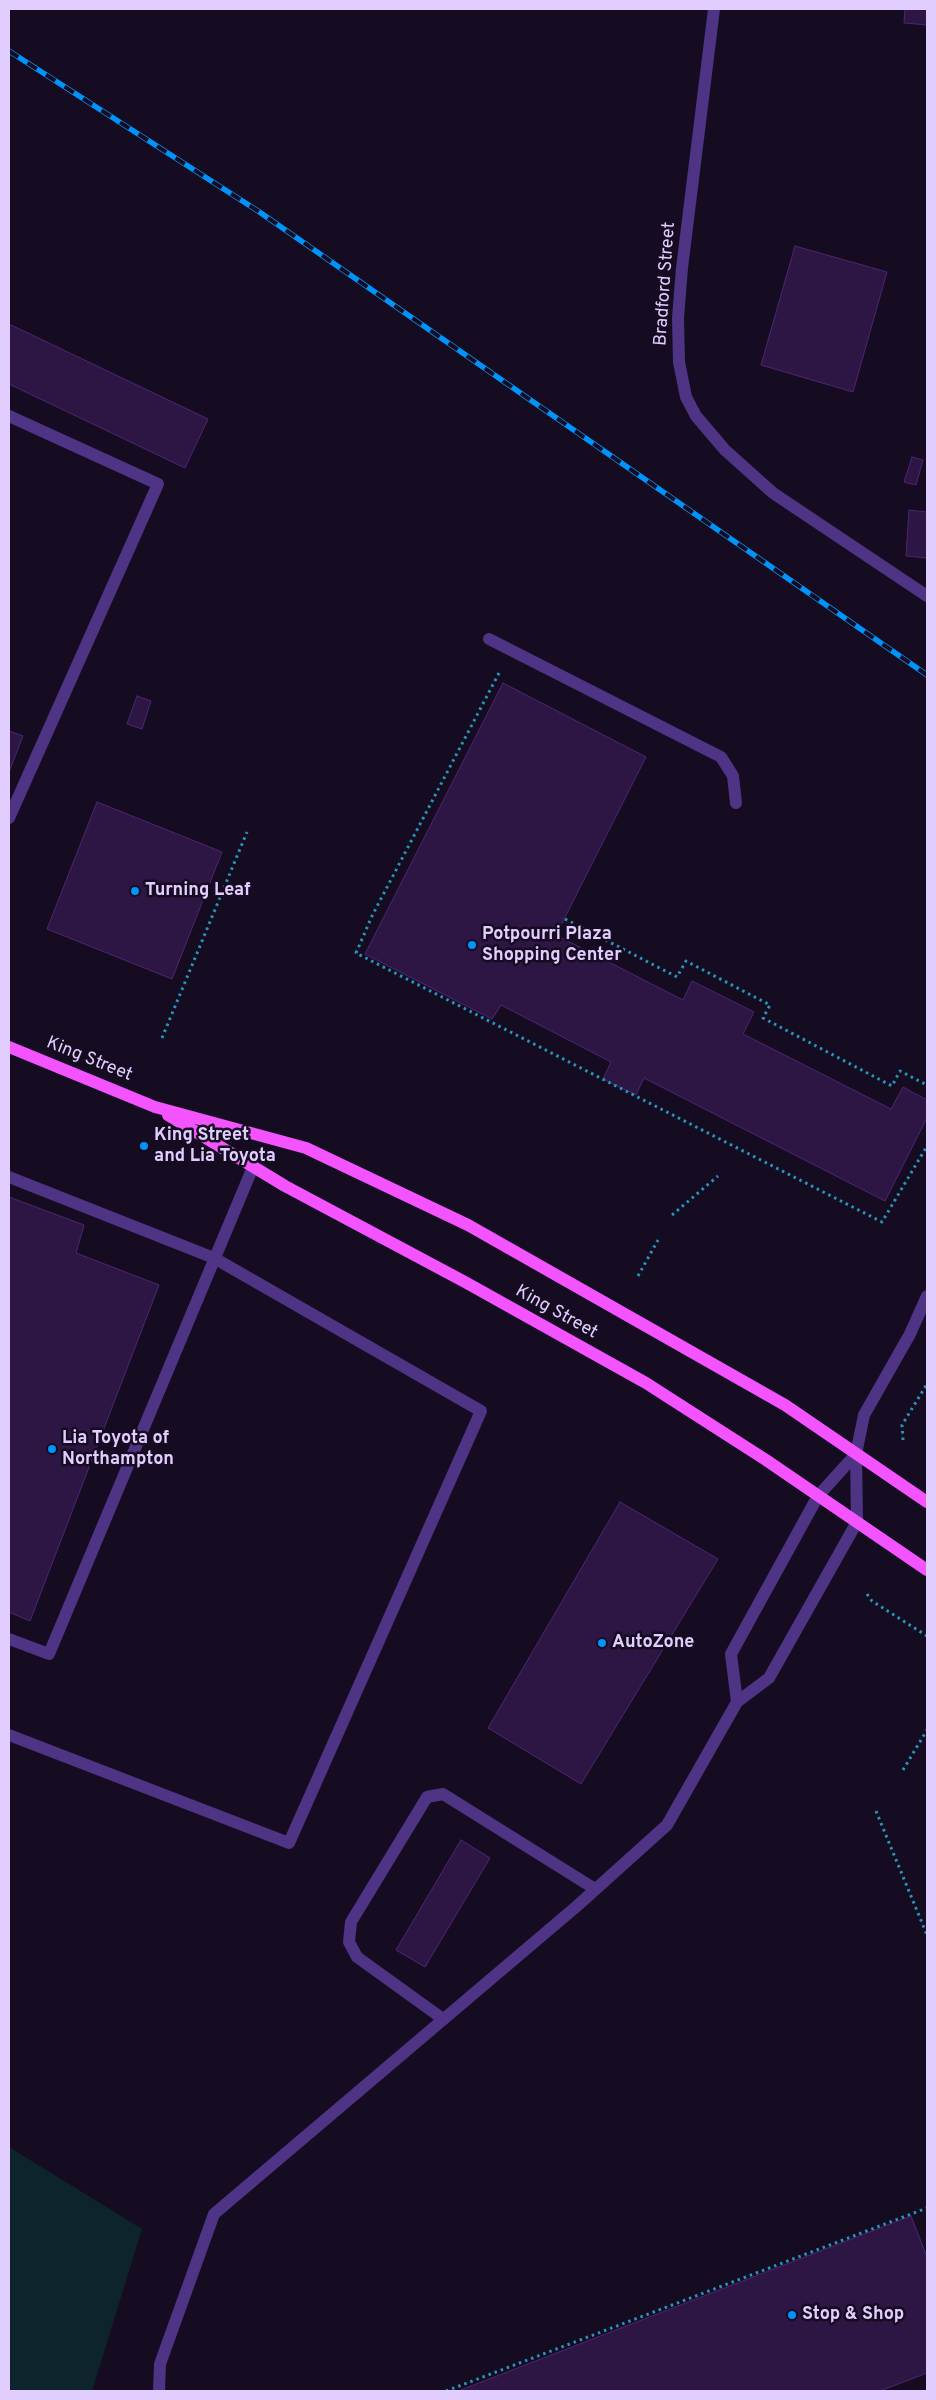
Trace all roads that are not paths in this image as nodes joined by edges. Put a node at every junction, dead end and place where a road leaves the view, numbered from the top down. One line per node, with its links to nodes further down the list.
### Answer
1 (714, 9): 3 (street, Bradford Street)
2 (9, 416): 6 (street)
3 (927, 596)
4 (489, 639): 5 (street)
5 (736, 804)
6 (9, 818)
7 (9, 1047): 8 (main road, King Street)
8 (156, 1107): 9 (main road, King Street); 13 (main road, King Street)
9 (253, 1167): 11 (street); 14 (main road, King Street)
10 (9, 1177): 11 (street)
11 (214, 1258): 18 (street); 20 (street)
12 (927, 1296): 13 (street)
13 (856, 1454): 14 (street); 15 (main road, King Street); 16 (street)
14 (818, 1496): 16 (main road, King Street); 19 (street)
15 (927, 1502)
16 (857, 1522): 17 (main road, King Street); 19 (street)
17 (927, 1570)
18 (9, 1640)
19 (737, 1702): 21 (street)
20 (9, 1735)
21 (595, 1889): 22 (street); 22 (street)
22 (444, 2019): 23 (street)
23 (159, 2391)

